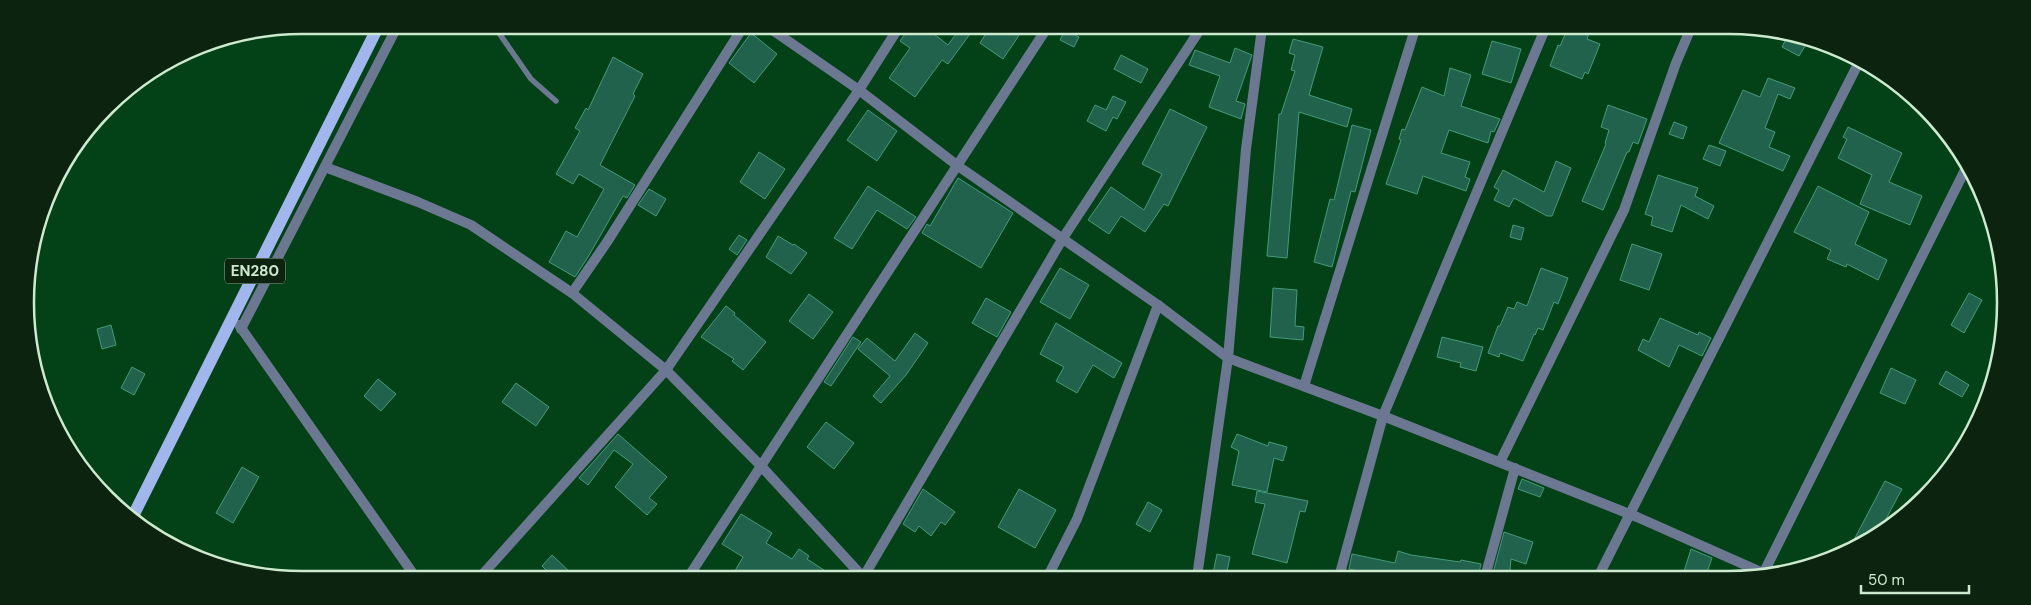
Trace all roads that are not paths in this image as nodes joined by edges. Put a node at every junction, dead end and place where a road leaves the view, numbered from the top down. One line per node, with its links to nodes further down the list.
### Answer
1 (374, 34): 22 (main road, EN280)
2 (393, 34): 17 (street)
3 (500, 34): 15 (lane)
4 (739, 34): 20 (street)
5 (778, 34): 14 (street)
6 (894, 34): 14 (street)
7 (1043, 34): 16 (street)
8 (1197, 34): 19 (street)
9 (1261, 34): 24 (street)
10 (1414, 34): 26 (street)
11 (1543, 34): 27 (street)
12 (1688, 34): 28 (street)
13 (1857, 66): 32 (street)
14 (859, 90): 16 (street); 25 (street)
15 (556, 101)
16 (958, 166): 19 (street); 29 (street)
17 (325, 168): 20 (street); 23 (street)
18 (1964, 173): 33 (street)
19 (1063, 238): 21 (street); 39 (street)
20 (572, 293): 25 (street)
21 (1158, 304): 24 (street); 40 (street)
22 (233, 315): 23 (street); 31 (main road, EN280)
23 (241, 329): 35 (street)
24 (1228, 358): 26 (street); 41 (street)
25 (666, 370): 29 (street); 36 (street)
26 (1304, 386): 27 (street)
27 (1382, 416): 28 (street); 42 (street)
28 (1500, 462): 30 (street)
29 (761, 466): 37 (street); 38 (street)
30 (1515, 468): 32 (street); 43 (street)
31 (135, 513)
32 (1629, 514): 34 (street); 44 (street)
33 (1769, 568)
34 (1752, 570)
35 (411, 571)
36 (486, 571)
37 (692, 571)
38 (858, 571)
39 (866, 571)
40 (1051, 571)
41 (1198, 571)
42 (1341, 571)
43 (1486, 571)
44 (1601, 571)

